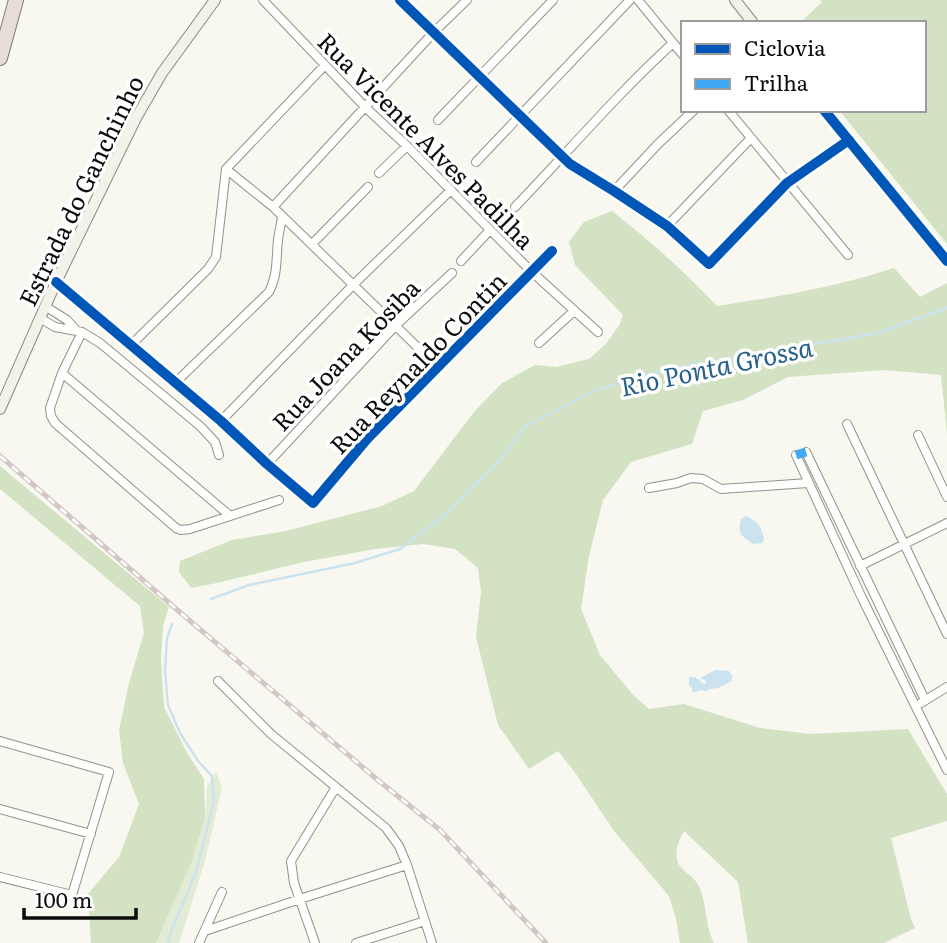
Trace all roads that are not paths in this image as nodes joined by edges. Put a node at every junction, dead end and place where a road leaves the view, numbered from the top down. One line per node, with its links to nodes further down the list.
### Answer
1 (16, 0): 14 (highway)
2 (215, 0): 46 (street, Estrada do Ganchinho)
3 (262, 0): 15 (street, Rua Vicente Alves Padilha)
4 (400, 0): 11 (street)
5 (467, 0): 11 (street)
6 (553, 0): 16 (street)
7 (630, 0): 21 (street)
8 (638, 0): 12 (street)
9 (735, 0): 10 (street)
10 (751, 21)
11 (434, 32): 16 (street); 17 (street)
12 (673, 43): 13 (street); 26 (street)
13 (681, 53)
14 (0, 58)
15 (325, 65): 17 (street, Rua Vicente Alves Padilha); 28 (street)
16 (479, 76): 21 (street); 22 (street)
17 (366, 108): 25 (street, Rua Vicente Alves Padilha); 34 (street)
18 (692, 112): 33 (street)
19 (730, 112): 23 (street)
20 (826, 112): 24 (street)
21 (520, 116): 26 (street); 27 (street)
22 (438, 120)
23 (751, 138): 30 (street); 37 (street)
24 (849, 140): 30 (street); 43 (street)
25 (407, 146): 29 (street); 32 (street, Rua Vicente Alves Padilha)
26 (563, 158): 33 (street); 35 (street)
27 (476, 162)
28 (226, 169): 34 (street); 56 (street)
29 (379, 173)
30 (787, 183): 37 (street); 41 (street)
31 (368, 187): 39 (street)
32 (451, 190): 38 (street, Rua Vicente Alves Padilha); 47 (street)
33 (614, 191): 37 (street)
34 (273, 207): 36 (street)
35 (515, 207)
36 (282, 216): 39 (street); 60 (street)
37 (667, 226)
38 (490, 230): 42 (street); 45 (street, Rua Vicente Alves Padilha)
39 (312, 244): 47 (street)
40 (552, 251): 45 (street, Rua Reynaldo Contin)
41 (848, 255)
42 (461, 261)
43 (947, 261)
44 (452, 272): 52 (street, Rua Joana Kosiba)
45 (532, 272): 49 (street, Rua Vicente Alves Padilha); 58 (street, Rua Reynaldo Contin)
46 (57, 282): 48 (street, Estrada do Ganchinho); 56 (street)
47 (354, 285): 52 (street); 62 (street)
48 (45, 306): 50 (street, Estrada do Ganchinho); 51 (street)
49 (574, 312): 55 (street, Rua Vicente Alves Padilha); 57 (street)
50 (40, 318): 53 (street); 61 (street, Estrada do Ganchinho)
51 (67, 320): 53 (street); 54 (street)
52 (396, 325): 58 (street); 68 (street, Rua Joana Kosiba)
53 (62, 329): 54 (street)
54 (79, 331): 59 (street); 66 (street)
55 (598, 332)
56 (132, 344): 60 (street)
57 (539, 344)
58 (439, 368): 68 (street, Rua Reynaldo Contin)
59 (62, 373): 73 (street); 73 (street)
60 (176, 382): 62 (street)
61 (0, 409)
62 (221, 421): 68 (street)
63 (847, 424): 75 (street)
64 (918, 435): 71 (street)
65 (806, 452): 76 (street)
66 (219, 455)
67 (796, 455): 69 (street)
68 (267, 464)
69 (808, 483): 70 (street); 81 (street)
70 (649, 488)
71 (947, 497)
72 (279, 499): 73 (street)
73 (229, 515)
74 (947, 523): 75 (street)
75 (906, 544): 76 (street); 77 (street)
76 (860, 566): 80 (street)
77 (947, 634)
78 (218, 681): 84 (street)
79 (947, 687): 80 (street)
80 (925, 700): 81 (street)
81 (915, 706): 83 (street)
82 (0, 741): 86 (street)
83 (947, 770)
84 (336, 787): 87 (street); 90 (street)
85 (0, 809): 86 (street)
86 (91, 834): 88 (street)
87 (407, 865): 90 (street); 91 (street)
88 (0, 877)
89 (222, 892): 92 (street)
90 (300, 899): 92 (street); 94 (street)
91 (425, 921): 95 (street); 96 (street)
92 (205, 931): 93 (street)
93 (200, 943)
94 (315, 943)
95 (356, 943)
96 (432, 943)

